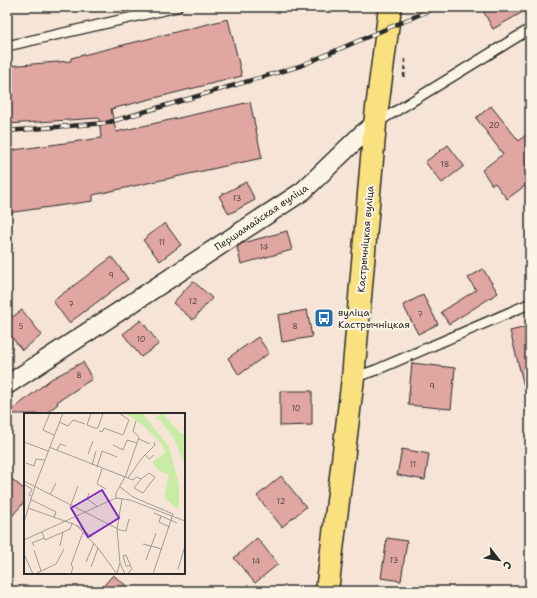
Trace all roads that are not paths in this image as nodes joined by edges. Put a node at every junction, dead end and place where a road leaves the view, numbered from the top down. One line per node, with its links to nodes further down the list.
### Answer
1 (176, 7): 4 (lane)
2 (390, 7): 5 (main road, Кастрычніцкая вуліца)
3 (530, 29): 5 (lane, Першамайская вуліца)
4 (7, 46)
5 (375, 124): 7 (main road, Кастрычніцкая вуліца); 8 (street, Першамайская вуліца)
6 (530, 305): 7 (lane)
7 (353, 378): 9 (main road, Кастрычніцкая вуліца)
8 (7, 385)
9 (327, 591)

